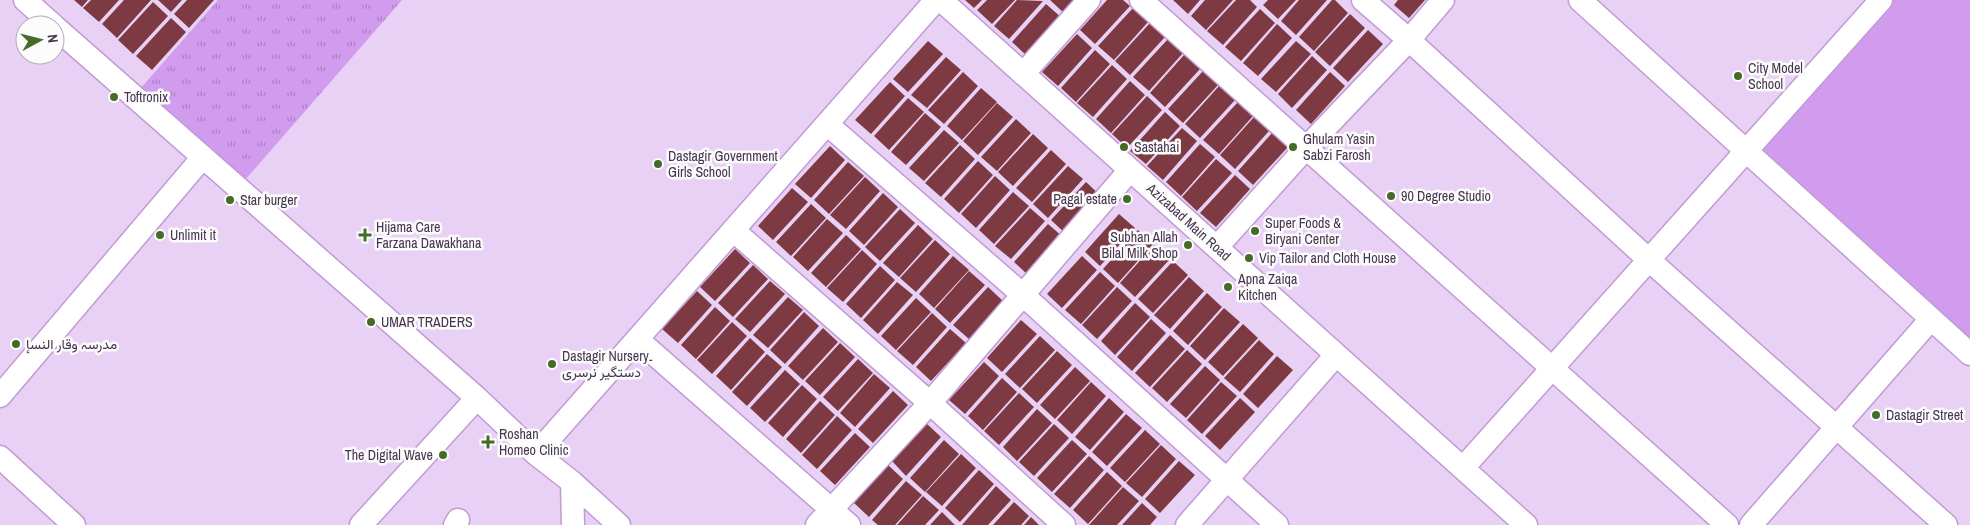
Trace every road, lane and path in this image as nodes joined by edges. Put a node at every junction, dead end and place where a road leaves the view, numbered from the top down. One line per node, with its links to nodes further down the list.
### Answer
1 (25, 0): 10 (street)
2 (936, 0): 14 (street)
3 (941, 0): 13 (street, Azizabad Main Road)
4 (1090, 0): 13 (street)
5 (1141, 0): 15 (street)
6 (1363, 0): 12 (street)
7 (1443, 0): 12 (street)
8 (1580, 0): 16 (street)
9 (1881, 0): 16 (street)
10 (42, 15)
11 (65, 36): 17 (street)
12 (1409, 40): 15 (street); 21 (street)
13 (1023, 74): 18 (street, Azizabad Main Road)
14 (827, 124): 19 (street); 22 (street)
15 (1306, 148): 20 (street); 27 (street)
16 (1746, 152): 21 (street); 23 (street)
17 (203, 157): 28 (street); 29 (street)
18 (1130, 170): 20 (street, Azizabad Main Road); 22 (street)
19 (733, 230): 24 (street); 30 (street)
20 (1217, 248): 26 (street, Azizabad Main Road)
21 (1649, 260): 27 (street); 31 (street)
22 (1023, 295): 30 (street); 35 (street)
23 (1931, 319): 25 (street); 31 (street)
24 (637, 340): 32 (street); 37 (street)
25 (1970, 354)
26 (1336, 355): 34 (street, Azizabad Main Road); 35 (street)
27 (1552, 368): 34 (street); 47 (street)
28 (0, 396)
29 (477, 398): 32 (street); 39 (street)
30 (930, 402): 37 (street); 43 (street)
31 (1837, 427): 48 (street); 49 (street)
32 (536, 454): 36 (street)
33 (0, 457): 38 (street)
34 (1463, 468): 46 (street, Azizabad Main Road)
35 (1227, 480): 44 (street); 45 (street)
36 (572, 482): 40 (street); 41 (street)
37 (824, 517): 42 (street)
38 (74, 525)
39 (361, 525)
40 (573, 525)
41 (619, 525)
42 (850, 525)
43 (1064, 525)
44 (1187, 525)
45 (1277, 525)
46 (1526, 525)
47 (1728, 525)
48 (1751, 525)
49 (1946, 525)

